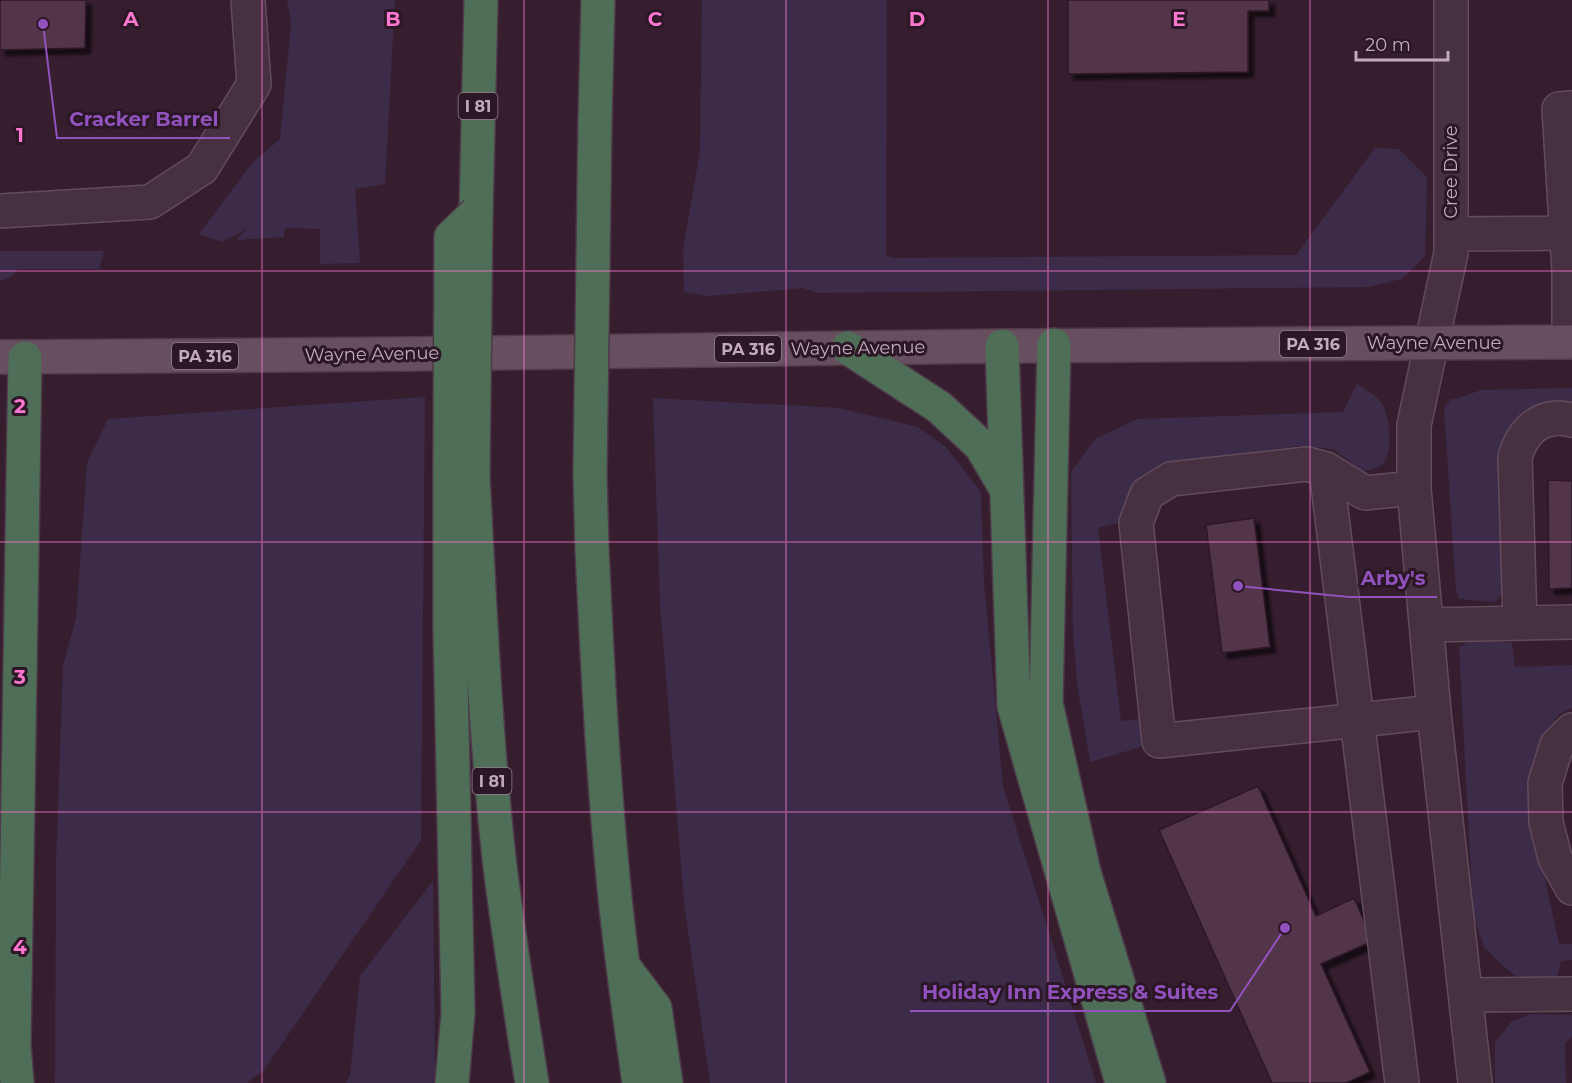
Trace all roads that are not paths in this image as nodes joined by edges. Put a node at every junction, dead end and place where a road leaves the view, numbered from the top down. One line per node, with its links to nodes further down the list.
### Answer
1 (248, 0): 7 (street)
2 (481, 0): 20 (highway, I 81, bridge)
3 (598, 0): 30 (highway, bridge)
4 (1451, 0): 9 (street, Cree Drive)
5 (1572, 108): 6 (street)
6 (1568, 191): 8 (street)
7 (0, 212)
8 (1569, 233): 9 (street); 10 (street)
9 (1450, 234): 12 (street, Cree Drive)
10 (1571, 271): 11 (street)
11 (1570, 342): 12 (main road, Wayne Avenue / PA 316)
12 (1431, 343): 13 (main road, Wayne Avenue / PA 316); 21 (street, Cree Drive)
13 (1054, 345): 14 (main road, Wayne Avenue / PA 316); 39 (highway)
14 (1002, 346): 15 (main road, Wayne Avenue / PA 316); 22 (highway)
15 (848, 348): 16 (main road, Wayne Avenue / PA 316); 22 (highway)
16 (12, 358): 33 (highway)
17 (1572, 420): 23 (street)
18 (1572, 433): 23 (street)
19 (1326, 469): 21 (street); 27 (street); 27 (street)
20 (462, 476): 34 (highway); 35 (highway, I 81)
21 (1414, 488): 25 (street, Cree Drive)
22 (1007, 489): 38 (highway)
23 (1519, 613): 24 (street); 25 (street)
24 (1572, 622)
25 (1427, 625): 26 (street, Cree Drive)
26 (1434, 712): 27 (street); 32 (street, Cree Drive)
27 (1358, 720): 40 (street)
28 (1572, 730): 29 (street)
29 (1572, 888)
30 (622, 965): 36 (highway); 37 (highway)
31 (1572, 994): 32 (street)
32 (1467, 995): 41 (street, Cree Drive)
33 (17, 1083)
34 (452, 1083)
35 (532, 1083)
36 (639, 1083)
37 (666, 1083)
38 (1122, 1083)
39 (1149, 1083)
40 (1402, 1083)
41 (1476, 1083)

